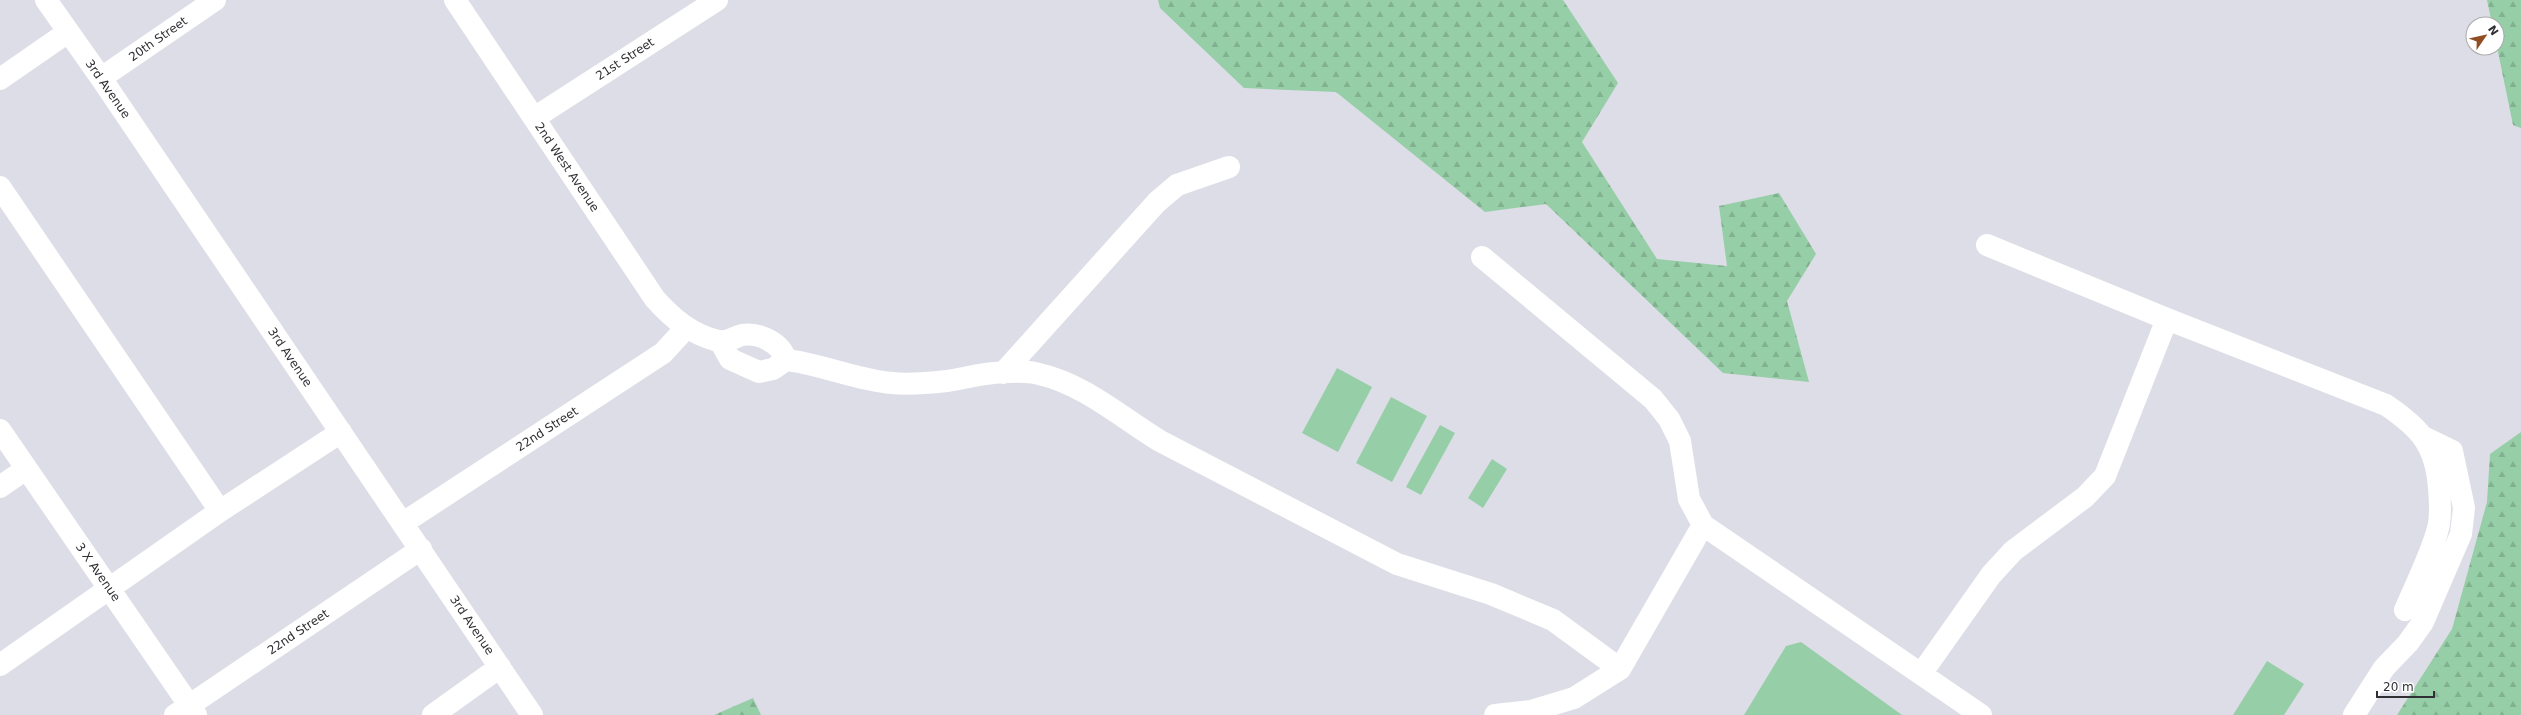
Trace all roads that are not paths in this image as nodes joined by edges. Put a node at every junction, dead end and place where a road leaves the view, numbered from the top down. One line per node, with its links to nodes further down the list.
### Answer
1 (46, 0): 5 (street, 3rd Avenue)
2 (215, 0): 6 (street, 20th Street)
3 (455, 0): 8 (street, 2nd West Avenue)
4 (717, 0): 8 (street, 21st Street)
5 (68, 32): 6 (street, 3rd Avenue); 7 (street)
6 (102, 78): 19 (street, 3rd Avenue)
7 (0, 79)
8 (534, 118): 14 (street, 2nd West Avenue)
9 (1229, 167): 17 (street)
10 (0, 187): 23 (street)
11 (1987, 245): 13 (street)
12 (1482, 257): 25 (street)
13 (2167, 319): 20 (street); 32 (street)
14 (686, 328): 15 (street, 2nd West Avenue); 24 (street, 22nd Street)
15 (720, 341): 16 (street); 16 (street)
16 (786, 360): 17 (street)
17 (1003, 373): 31 (street)
18 (0, 430): 21 (street, 3 X Avenue)
19 (341, 432): 23 (street); 24 (street, 3rd Avenue)
20 (2423, 437): 28 (street); 38 (street)
21 (26, 469): 22 (street); 27 (street, 3 X Avenue)
22 (0, 487)
23 (220, 511): 27 (street)
24 (403, 523): 26 (street, 3rd Avenue)
25 (1703, 525): 31 (street); 32 (street)
26 (420, 549): 30 (street, 3rd Avenue); 33 (street, 22nd Street)
27 (110, 588): 29 (street); 33 (street, 3 X Avenue)
28 (2405, 610)
29 (0, 665)
30 (500, 668): 34 (street); 35 (street, 3rd Avenue)
31 (1620, 669): 36 (street)
32 (1921, 674): 37 (street)
33 (187, 712)
34 (433, 715)
35 (532, 715)
36 (1495, 715)
37 (1981, 715)
38 (2354, 715)

